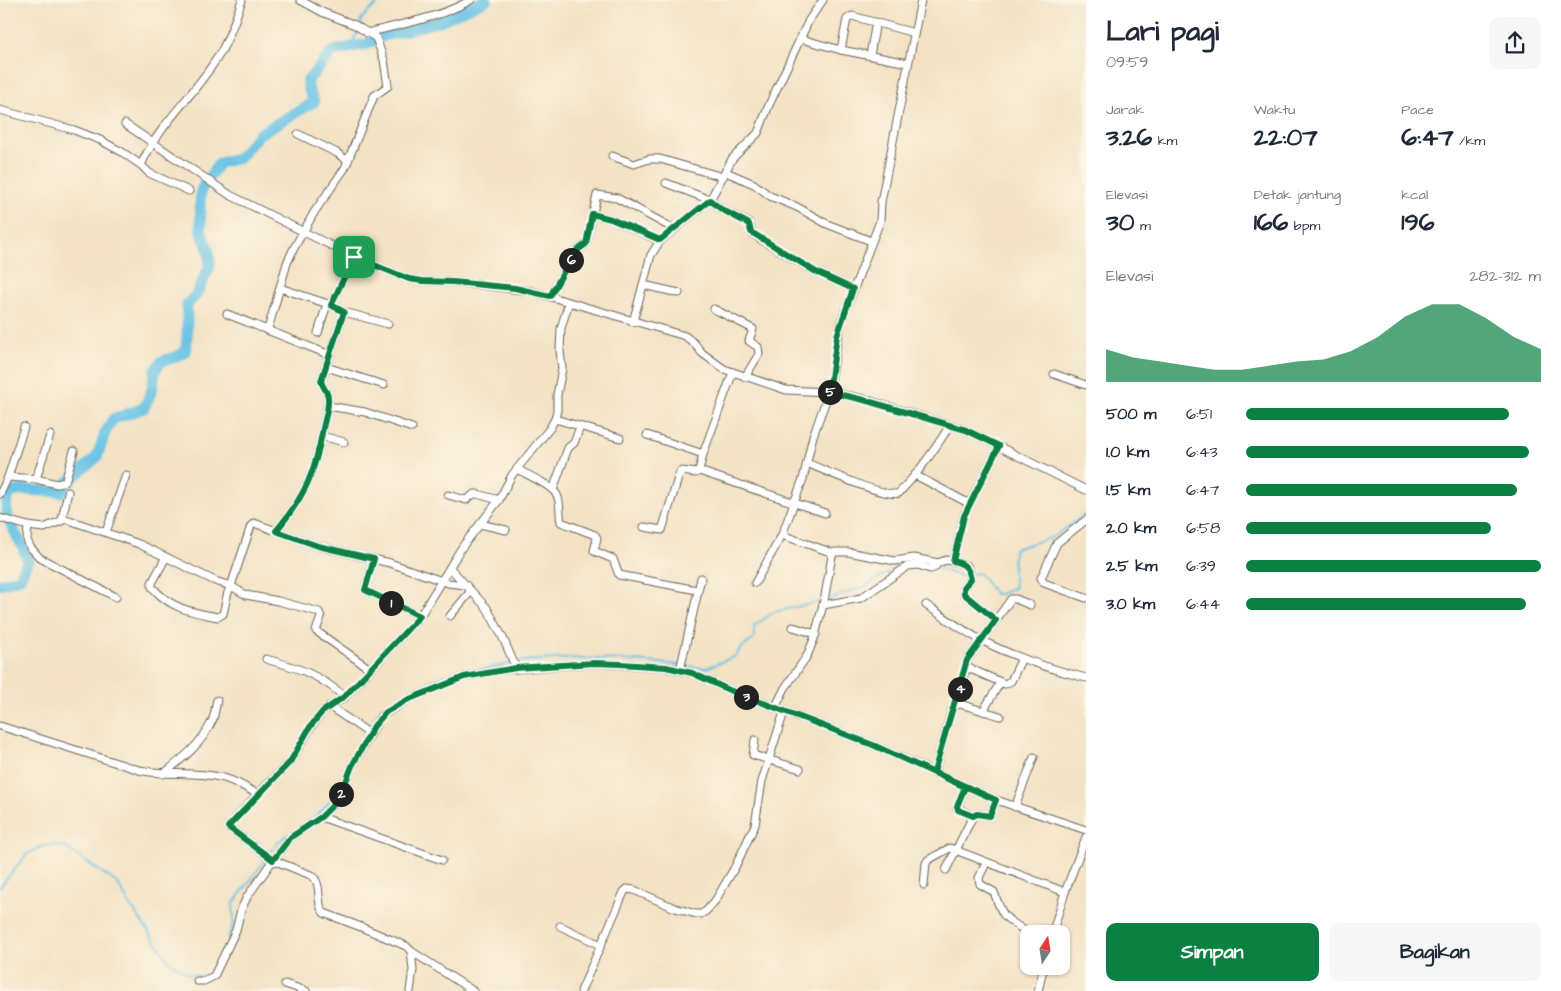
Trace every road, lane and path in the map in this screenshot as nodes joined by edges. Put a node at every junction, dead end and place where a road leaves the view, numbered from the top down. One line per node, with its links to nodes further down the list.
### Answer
1 (242, 0): 16 (street)
2 (300, 0): 7 (street)
3 (471, 0): 7 (street)
4 (823, 0): 9 (street)
5 (921, 0): 8 (street)
6 (876, 22): 8 (street); 10 (street); 11 (street)
7 (366, 32): 18 (street)
8 (914, 33): 12 (street)
9 (801, 39): 10 (street); 20 (street)
10 (842, 50): 11 (street)
11 (870, 55): 12 (street)
12 (908, 63): 28 (street)
13 (0, 110): 19 (street)
14 (125, 124): 16 (street)
15 (298, 134): 18 (street)
16 (153, 144): 19 (street); 26 (street)
17 (612, 156): 20 (street)
18 (348, 161): 26 (street)
19 (141, 165): 22 (street)
20 (724, 175): 23 (street); 28 (street)
21 (666, 183): 23 (street)
22 (189, 191)
23 (710, 200): 25 (street); 32 (street)
24 (592, 214): 25 (street); 27 (street); 34 (street)
25 (674, 229): 27 (street)
26 (302, 230): 29 (street); 31 (street)
27 (660, 240): 30 (street)
28 (871, 241): 32 (street)
29 (354, 257): 34 (street); 36 (street)
30 (643, 285): 33 (street); 40 (street)
31 (280, 288): 36 (street); 42 (street)
32 (853, 289): 51 (street)
33 (679, 294)
34 (550, 296): 35 (street)
35 (569, 302): 40 (street); 53 (street)
36 (329, 305): 38 (street); 43 (street)
37 (714, 309): 48 (street)
38 (344, 312): 41 (street); 44 (street)
39 (227, 314): 42 (street)
40 (633, 322): 46 (street)
41 (388, 324)
42 (268, 329): 44 (street)
43 (318, 333)
44 (330, 355): 45 (street)
45 (326, 367): 49 (street); 52 (street)
46 (733, 372): 48 (street); 65 (street)
47 (1054, 374): 50 (street)
48 (745, 377): 51 (street)
49 (384, 385)
50 (1086, 385)
51 (829, 392): 54 (street); 66 (street)
52 (328, 406): 57 (street); 60 (street)
53 (555, 419): 56 (street); 67 (street)
54 (950, 425): 63 (street); 70 (street)
55 (24, 426): 71 (street)
56 (580, 427): 61 (street); 73 (street)
57 (412, 428)
58 (647, 434): 65 (street)
59 (50, 435): 72 (street)
60 (322, 436): 62 (street); 89 (street)
61 (620, 438)
62 (344, 442)
63 (999, 446): 74 (street); 80 (street)
64 (74, 451): 72 (street)
65 (703, 454): 68 (street)
66 (807, 463): 70 (street); 79 (street)
67 (517, 469): 73 (street); 78 (street)
68 (699, 471): 79 (street); 87 (street)
69 (126, 475): 90 (street)
70 (915, 475): 80 (street)
71 (8, 477): 72 (street); 76 (street)
72 (36, 479)
73 (553, 490): 103 (street)
74 (1086, 490)
75 (68, 492): 83 (street)
76 (0, 494)
77 (448, 495): 78 (street)
78 (499, 500): 85 (street)
79 (794, 504): 81 (street); 91 (street)
80 (970, 504): 96 (street)
81 (825, 513)
82 (0, 518): 86 (street)
83 (62, 519): 86 (street); 90 (street)
84 (1086, 520): 105 (street)
85 (480, 524): 88 (street); 97 (street)
86 (28, 526): 104 (street)
87 (644, 527)
88 (506, 530)
89 (276, 531): 94 (street); 101 (street)
90 (106, 532): 93 (street)
91 (782, 535): 92 (street); 100 (street)
92 (833, 553): 95 (street); 106 (street)
93 (166, 557): 101 (street); 101 (street)
94 (374, 559): 99 (street); 109 (street)
95 (914, 561): 96 (street); 106 (street)
96 (953, 561): 111 (street)
97 (450, 568): 99 (street); 102 (street)
98 (701, 578): 103 (street)
99 (443, 581): 102 (street); 109 (street)
100 (755, 583)
101 (232, 586): 120 (street)
102 (468, 588): 110 (street); 117 (street)
103 (697, 590): 118 (street)
104 (116, 597)
105 (1086, 598)
106 (823, 603): 113 (street)
107 (926, 605): 114 (street)
108 (1030, 605): 111 (street)
109 (420, 616): 120 (street)
110 (450, 616)
111 (996, 620): 114 (street)
112 (793, 627): 113 (street)
113 (816, 634): 127 (street)
114 (981, 641): 115 (street); 119 (street)
115 (1022, 658): 121 (street); 122 (street)
116 (266, 659): 123 (street)
117 (514, 664): 118 (street); 132 (street)
118 (681, 666): 127 (street)
119 (966, 667): 122 (street); 125 (street)
120 (370, 670): 123 (street)
121 (1086, 678)
122 (1000, 683): 128 (street)
123 (345, 696): 126 (street)
124 (217, 700): 138 (street)
125 (955, 705): 128 (street); 137 (street)
126 (329, 706): 132 (street); 140 (street)
127 (775, 708): 129 (street)
128 (983, 711): 130 (street)
129 (784, 712): 135 (street); 137 (street)
130 (1000, 716)
131 (0, 726): 138 (street)
132 (367, 733): 144 (street)
133 (755, 740): 135 (street)
134 (1034, 757): 142 (street)
135 (769, 759): 136 (street); 157 (street)
136 (800, 769)
137 (934, 772): 139 (street)
138 (162, 774): 140 (street)
139 (965, 787): 141 (street); 143 (street)
140 (258, 794): 148 (street)
141 (996, 800): 142 (street); 143 (street)
142 (1015, 807): 145 (street)
143 (973, 816): 147 (street)
144 (321, 817): 148 (street); 149 (street)
145 (1086, 830)
146 (1086, 837): 153 (street)
147 (956, 850): 150 (street); 151 (street); 152 (street)
148 (270, 857): 158 (street); 160 (street)
149 (442, 860)
150 (986, 863): 153 (street); 156 (street)
151 (946, 870)
152 (924, 885)
153 (1065, 892): 154 (street)
154 (1055, 925)
155 (560, 926): 157 (street)
156 (1020, 928)
157 (601, 945): 165 (street)
158 (411, 951): 163 (street); 164 (street)
159 (1042, 975): 166 (street)
160 (197, 981)
161 (285, 984): 162 (street)
162 (306, 991)
163 (410, 991)
164 (473, 991)
165 (581, 991)
166 (1038, 991)

